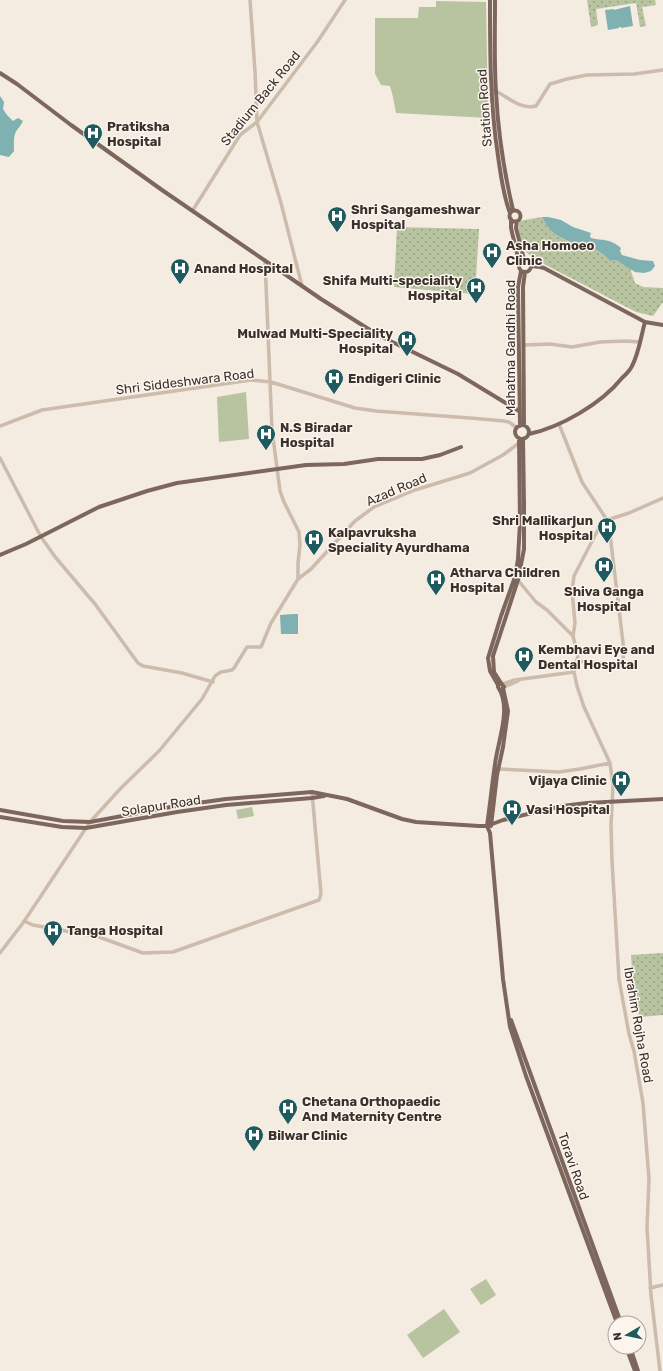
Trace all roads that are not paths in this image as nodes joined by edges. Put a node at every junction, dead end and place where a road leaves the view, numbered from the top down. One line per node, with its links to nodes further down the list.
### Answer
1 (250, 0): 9 (street)
2 (346, 0): 9 (street, Stadium Back Road)
3 (490, 0): 7 (main road, Station Road)
4 (495, 0): 8 (main road, Station Road)
5 (663, 70): 8 (street)
6 (0, 74): 10 (main road)
7 (491, 89): 8 (street); 11 (main road, Station Road)
8 (496, 91): 11 (main road, Station Road)
9 (257, 122): 10 (street, Stadium Back Road); 19 (street)
10 (193, 210): 15 (main road)
11 (512, 212): 12 (main road); 13 (main road)
12 (511, 219): 13 (main road); 16 (main road)
13 (516, 221): 14 (main road)
14 (524, 259): 16 (main road); 17 (main road)
15 (265, 260): 19 (main road); 24 (street)
16 (519, 262): 18 (main road)
17 (531, 266): 18 (main road); 20 (main road)
18 (523, 271): 23 (main road, Mahatma Gandhi Road); 25 (main road, Mahatma Gandhi Road)
19 (302, 286): 25 (main road)
20 (645, 322): 21 (main road); 22 (main road)
21 (663, 325)
22 (640, 342): 23 (street); 26 (main road)
23 (524, 345): 28 (main road, Mahatma Gandhi Road)
24 (271, 382): 27 (street, Shri Siddeshwara Road); 28 (street, Shri Siddeshwara Road); 34 (street)
25 (519, 411): 28 (main road, Mahatma Gandhi Road)
26 (559, 424): 29 (main road); 36 (street)
27 (0, 426)
28 (520, 426): 29 (main road); 30 (main road)
29 (529, 434): 30 (main road)
30 (521, 438): 31 (main road); 39 (main road)
31 (519, 443): 39 (main road); 40 (street, Azad Road)
32 (461, 447): 34 (main road)
33 (0, 458): 37 (street)
34 (277, 468): 37 (main road); 40 (street)
35 (663, 498): 36 (street)
36 (607, 520): 41 (street); 42 (street)
37 (41, 537): 38 (main road); 44 (street)
38 (0, 555)
39 (516, 578): 41 (street); 45 (main road)
40 (298, 579): 44 (street)
41 (573, 636): 42 (street)
42 (576, 661): 43 (street)
43 (574, 672): 45 (street); 46 (street, Ibrahim Rojha Road)
44 (213, 682): 55 (street)
45 (502, 686): 47 (main road); 56 (main road)
46 (610, 763): 47 (street); 52 (street, Ibrahim Rojha Road)
47 (498, 769): 56 (main road)
48 (312, 792): 49 (main road, Solapur Road); 50 (street); 55 (main road, Solapur Road)
49 (326, 795): 50 (main road, Solapur Road); 56 (main road, Solapur Road)
50 (312, 798): 57 (main road, Solapur Road); 58 (street)
51 (663, 799): 52 (main road, Solapur Road)
52 (612, 802): 56 (main road, Solapur Road); 62 (street, Ibrahim Rojha Road)
53 (0, 810): 55 (main road, Solapur Road)
54 (0, 816): 57 (main road, Solapur Road)
55 (90, 822): 57 (street)
56 (489, 825): 60 (main road, Toravi Road)
57 (86, 828): 58 (street)
58 (24, 921): 59 (street)
59 (0, 953)
60 (509, 1016): 63 (main road, Toravi Road); 64 (main road, Toravi Road)
61 (663, 1285): 62 (street)
62 (650, 1288): 69 (street, Ibrahim Rojha Road)
63 (614, 1315)
64 (618, 1315)
65 (629, 1355): 67 (main road)
66 (633, 1355): 68 (main road)
67 (635, 1371)
68 (638, 1371)
69 (660, 1371)

